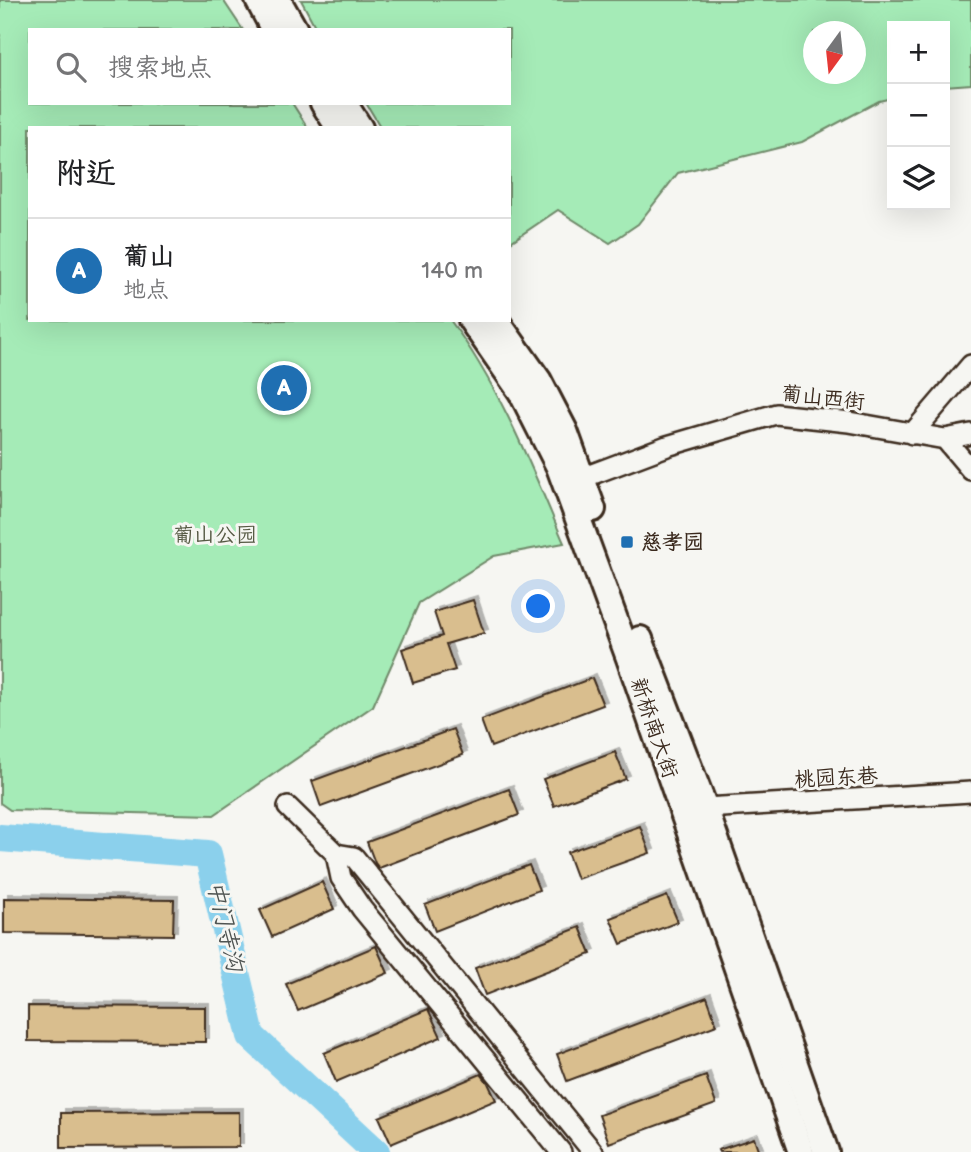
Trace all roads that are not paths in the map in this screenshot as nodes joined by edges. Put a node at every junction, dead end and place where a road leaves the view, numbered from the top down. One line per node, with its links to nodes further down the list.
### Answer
1 (258, 0): 3 (main road)
2 (278, 0): 4 (main road)
3 (273, 28)
4 (294, 28)
5 (324, 105): 7 (main road)
6 (345, 105): 8 (main road)
7 (339, 126)
8 (359, 126)
9 (472, 322): 23 (main road, 新桥南大街)
10 (497, 322): 16 (main road, 新桥南大街)
11 (971, 365): 12 (street)
12 (912, 433): 14 (street, 葡山西街); 16 (street, 葡山西街)
13 (971, 434): 14 (street)
14 (945, 439): 15 (street)
15 (971, 470)
16 (582, 478): 19 (main road, 新桥南大街)
17 (971, 792): 19 (street, 桃园东巷)
18 (288, 807): 20 (street)
19 (705, 808): 24 (main road, 新桥南大街)
20 (336, 854): 21 (street); 22 (street)
21 (561, 1152)
22 (593, 1152)
23 (801, 1152)
24 (825, 1152)

